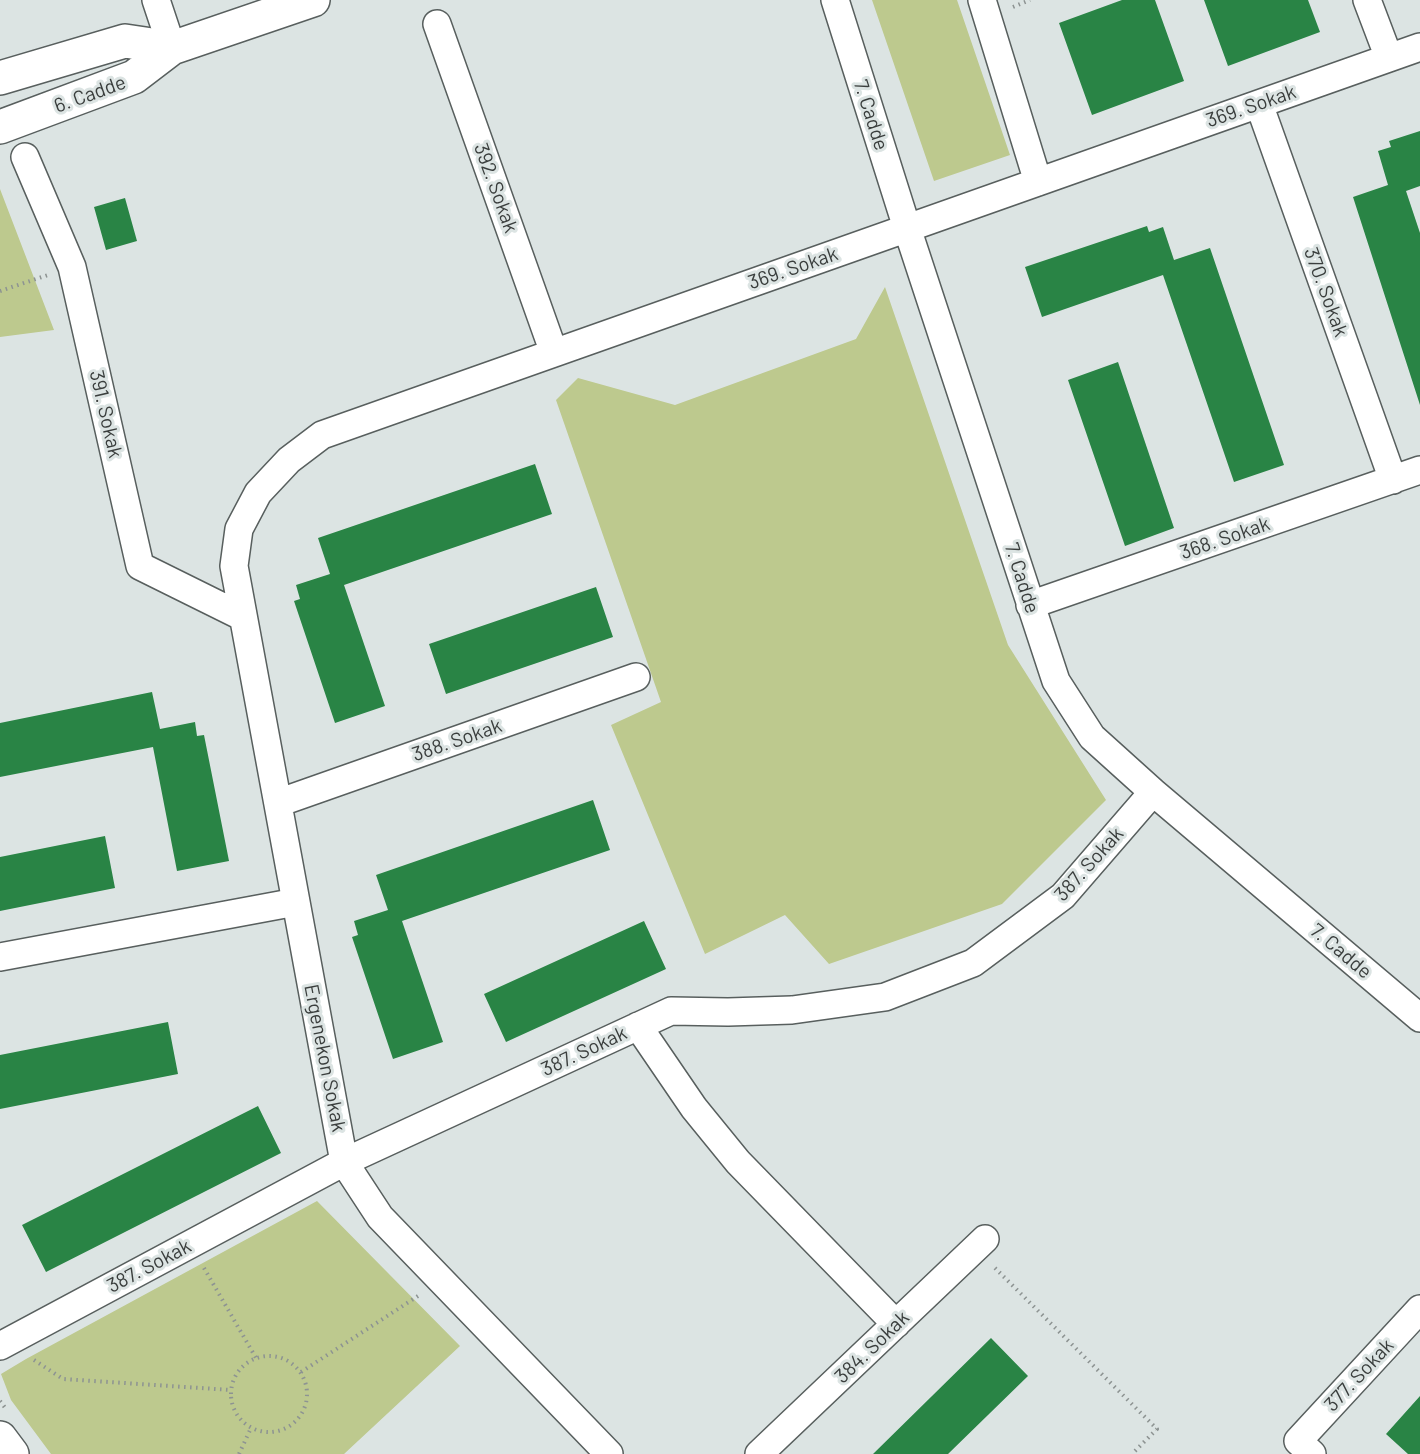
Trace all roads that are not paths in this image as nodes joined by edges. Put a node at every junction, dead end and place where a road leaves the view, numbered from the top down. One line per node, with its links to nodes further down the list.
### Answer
1 (156, 0): 8 (street)
2 (313, 0): 8 (main road, 6. Cadde)
3 (835, 0): 15 (street, 7. Cadde)
4 (982, 0): 14 (street)
5 (1367, 0): 9 (street)
6 (437, 24): 16 (street, 392. Sokak)
7 (1420, 47): 9 (street, 369. Sokak)
8 (172, 48): 10 (main road, 6. Cadde); 12 (main road, 6. Cadde)
9 (1389, 58): 11 (street, 369. Sokak)
10 (0, 78)
11 (1259, 104): 14 (street, 369. Sokak); 18 (street, 370. Sokak)
12 (0, 127)
13 (25, 157): 21 (street, 391. Sokak)
14 (1038, 182): 15 (street, 369. Sokak)
15 (907, 228): 16 (street, 369. Sokak); 20 (street, 7. Cadde)
16 (554, 353): 19 (street, 369. Sokak)
17 (1420, 470): 18 (street, 368. Sokak)
18 (1393, 480): 20 (street, 368. Sokak)
19 (234, 566): 21 (street, Ergenekon Sokak)
20 (1030, 605): 23 (street, 7. Cadde)
21 (243, 617): 24 (street, Ergenekon Sokak)
22 (636, 677): 24 (street, 388. Sokak)
23 (1154, 792): 27 (street, 7. Cadde); 28 (street, 387. Sokak)
24 (278, 803): 25 (street, Ergenekon Sokak)
25 (296, 902): 26 (street); 29 (street, Ergenekon Sokak)
26 (0, 957)
27 (1420, 1018)
28 (638, 1026): 29 (street, 387. Sokak); 32 (street)
29 (344, 1162): 33 (street, 387. Sokak); 37 (street, Ergenekon Sokak)
30 (980, 1244): 32 (street, 384. Sokak)
31 (1420, 1309): 35 (street, 377. Sokak)
32 (896, 1324): 38 (street, 384. Sokak)
33 (3, 1344)
34 (0, 1438): 36 (main road)
35 (1305, 1448)
36 (12, 1454)
37 (609, 1454)
38 (759, 1454)

